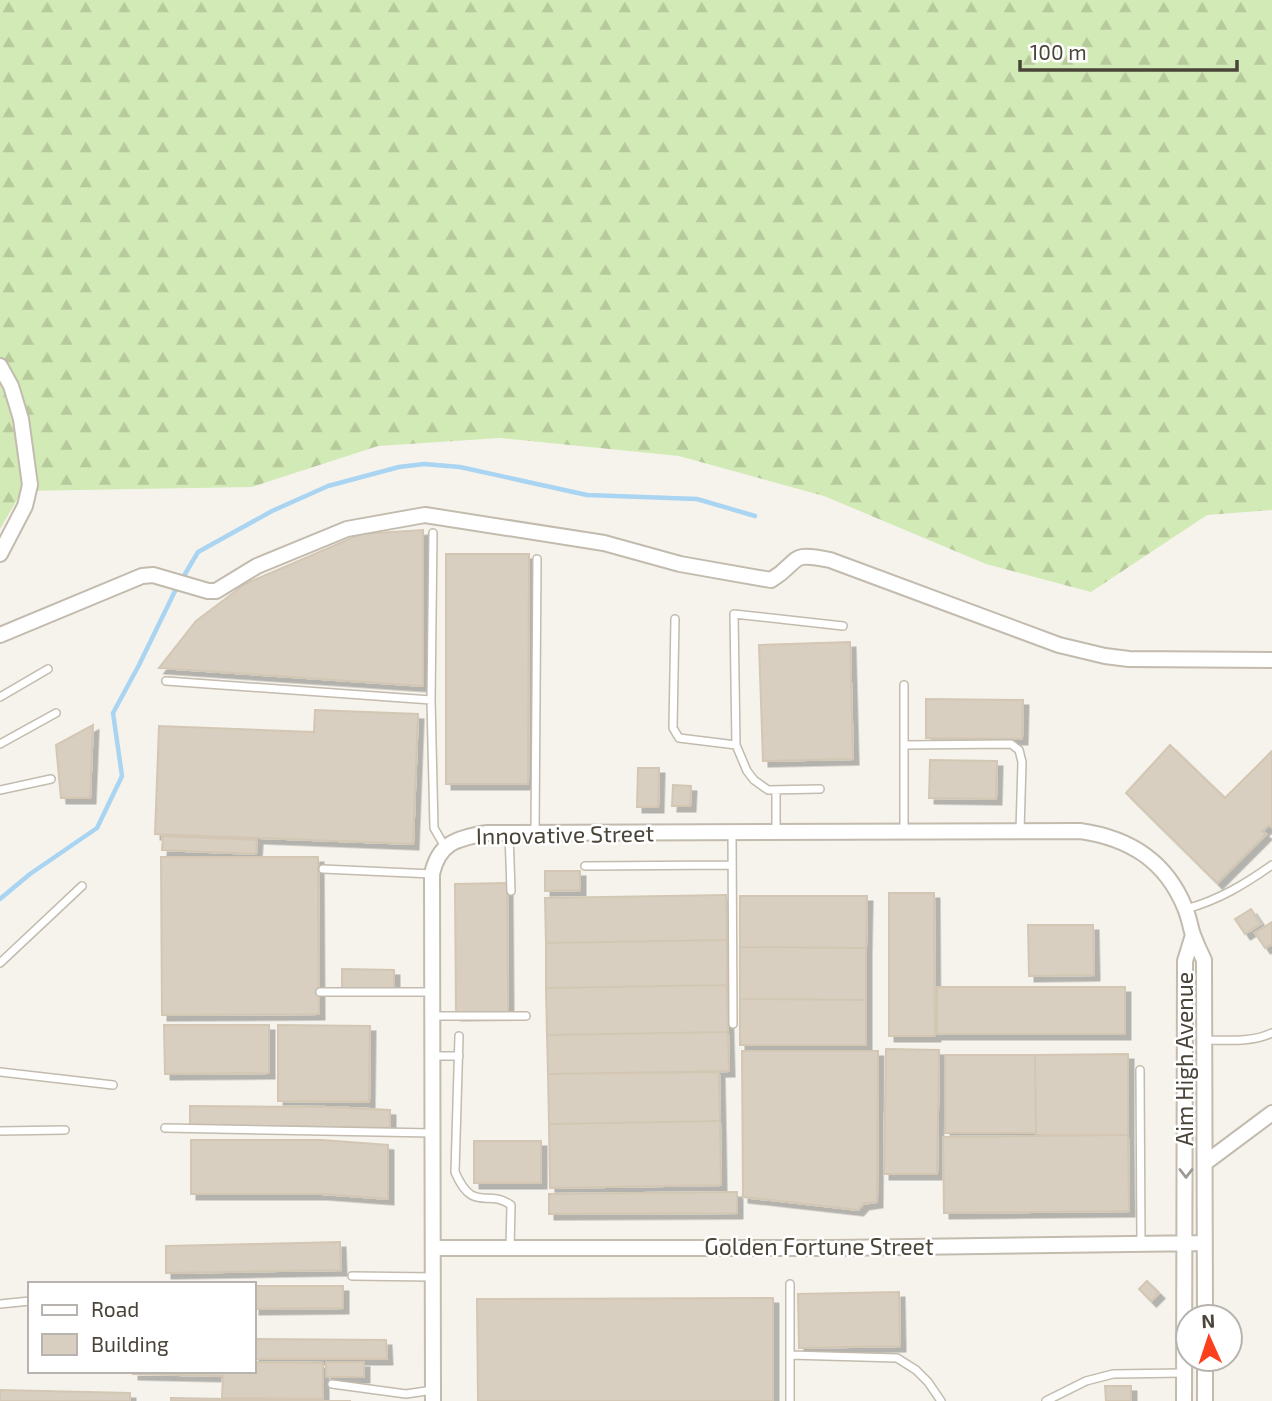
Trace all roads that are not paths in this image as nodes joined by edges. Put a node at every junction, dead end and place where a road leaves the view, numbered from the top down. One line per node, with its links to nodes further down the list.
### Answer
1 (0, 366): 3 (street)
2 (433, 533): 13 (lane)
3 (0, 554)
4 (537, 559): 27 (lane)
5 (675, 619): 16 (lane)
6 (843, 626): 16 (lane)
7 (0, 635): 8 (street)
8 (1272, 660)
9 (48, 669): 12 (lane)
10 (166, 681): 13 (lane)
11 (904, 685): 17 (lane)
12 (0, 697)
13 (431, 700): 28 (lane)
14 (56, 713): 15 (lane)
15 (0, 744)
16 (736, 745): 21 (lane)
17 (904, 745): 22 (lane); 23 (lane)
18 (51, 779): 20 (lane)
19 (820, 789): 21 (lane)
20 (0, 790)
21 (776, 790): 25 (lane)
22 (904, 831): 23 (street, Innovative Street); 25 (street, Innovative Street)
23 (1020, 831): 36 (street, Innovative Street)
24 (733, 832): 25 (street, Innovative Street); 27 (street, Innovative Street); 29 (lane)
25 (776, 832)
26 (509, 833): 27 (street, Innovative Street); 28 (street, Innovative Street); 35 (lane)
27 (536, 833)
28 (445, 847): 33 (street, Innovative Street)
29 (732, 865): 31 (lane); 43 (lane)
30 (1272, 865): 36 (lane)
31 (585, 866)
32 (323, 869): 33 (lane)
33 (432, 874): 40 (street, Innovative Street)
34 (82, 886): 38 (lane)
35 (511, 891)
36 (1186, 909): 37 (street, Innovative Street)
37 (1193, 935): 46 (street, Aim High Avenue); 59 (street, Aim High Avenue, one-way to 59)
38 (0, 963)
39 (320, 992): 40 (lane)
40 (432, 992): 41 (street, Innovative Street)
41 (432, 1016): 42 (lane); 47 (street, Innovative Street)
42 (526, 1016)
43 (733, 1024)
44 (1272, 1033): 46 (lane)
45 (459, 1036): 48 (lane)
46 (1204, 1040): 57 (street, Aim High Avenue)
47 (432, 1056): 48 (lane); 56 (street, Innovative Street)
48 (458, 1056): 62 (lane)
49 (1140, 1070): 60 (lane)
50 (0, 1072): 51 (lane)
51 (113, 1085)
52 (1272, 1113): 57 (street)
53 (165, 1128): 56 (lane)
54 (65, 1130): 55 (lane)
55 (0, 1131)
56 (433, 1133): 61 (street, Innovative Street)
57 (1205, 1163): 58 (street, Aim High Avenue)
58 (1205, 1242): 59 (street, Golden Fortune Street); 68 (street, Aim High Avenue)
59 (1186, 1243): 60 (street, Golden Fortune Street); 67 (street, Aim High Avenue)
60 (1141, 1244): 62 (street, Golden Fortune Street)
61 (433, 1248): 62 (street, Golden Fortune Street); 64 (street, Innovative Street)
62 (510, 1248)
63 (352, 1276): 64 (lane)
64 (433, 1277): 74 (street, Innovative Street)
65 (790, 1284): 70 (lane)
66 (28, 1301): 69 (lane)
67 (1185, 1303)
68 (1205, 1303)
69 (0, 1304)
70 (790, 1355): 75 (lane); 76 (lane)
71 (1184, 1373): 77 (lane); 78 (street, Aim High Avenue)
72 (1205, 1373): 79 (street)
73 (332, 1384): 74 (lane)
74 (433, 1396)
75 (790, 1401)
76 (940, 1401)
77 (1046, 1401)
78 (1184, 1401)
79 (1205, 1401)

